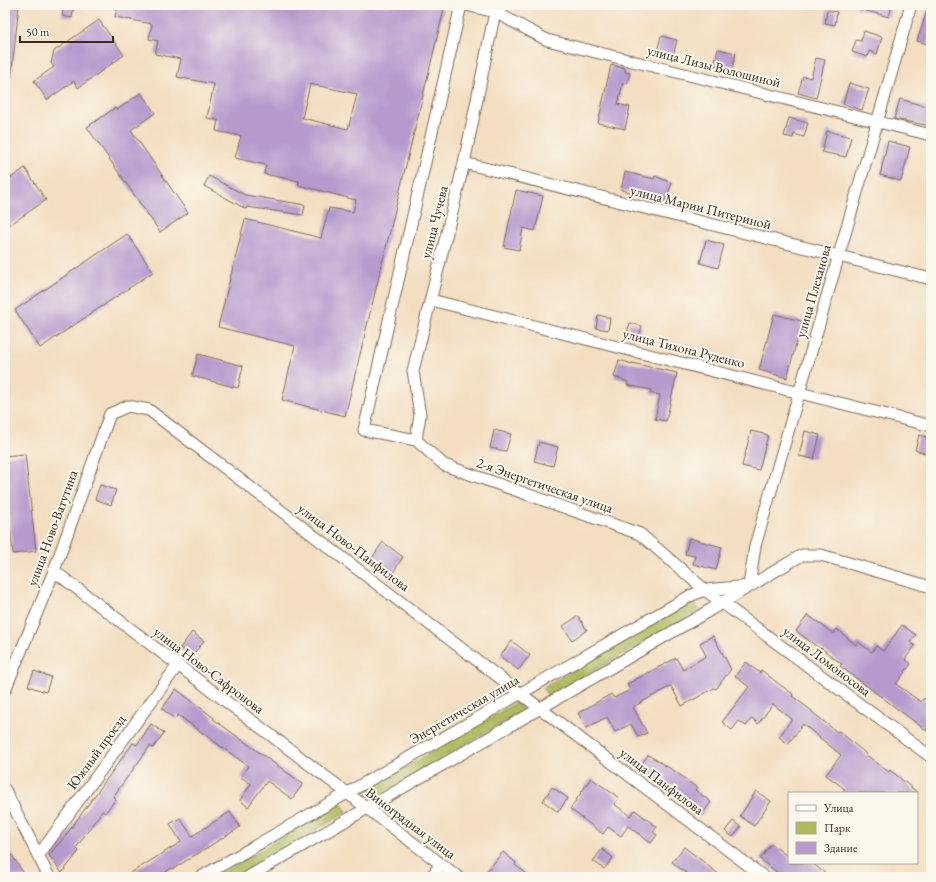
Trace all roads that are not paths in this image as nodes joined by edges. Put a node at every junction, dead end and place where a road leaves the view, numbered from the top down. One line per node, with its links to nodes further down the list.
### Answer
1 (461, 5): 14 (street, улица Чучева)
2 (466, 5): 4 (street)
3 (911, 5): 5 (street, улица Плеханова)
4 (496, 9): 5 (street, улица Лизы Волошиной); 7 (street, улица Чучева)
5 (878, 122): 6 (street, улица Лизы Волошиной); 8 (street, улица Плеханова)
6 (931, 136)
7 (464, 164): 8 (street, улица Марии Питериной); 10 (street, улица Чучева)
8 (839, 256): 9 (street, улица Марии Питериной); 11 (street, улица Плеханова)
9 (931, 279)
10 (431, 300): 11 (street, улица Тихона Руденко); 14 (street, улица Чучева)
11 (799, 393): 13 (street, улица Тихона Руденко); 16 (street, улица Плеханова)
12 (149, 410): 15 (street, улица Ново-Ватутина); 22 (street, улица Ново-Панфилова)
13 (931, 426)
14 (416, 440): 18 (street, 2-я Энергетическая улица)
15 (54, 571): 20 (street, улица Ново-Сафронова); 21 (street, улица Ново-Ватутина)
16 (749, 586): 17 (street, Энергетическая улица); 18 (street, Энергетическая улица); 19 (street, Энергетическая улица)
17 (931, 587)
18 (705, 590): 19 (street, улица Ломоносова); 22 (street, Энергетическая улица)
19 (724, 602): 23 (street, Энергетическая улица); 24 (street, улица Ломоносова)
20 (178, 665): 26 (street, улица Ново-Сафронова); 28 (street, Южный проезд)
21 (5, 690)
22 (521, 694): 23 (street, улица Ново-Панфилова); 26 (street, Энергетическая улица)
23 (541, 708): 27 (street, Энергетическая улица); 35 (street, улица Панфилова)
24 (931, 757)
25 (5, 790): 28 (street)
26 (347, 794): 27 (street, Виноградная улица); 31 (street, Энергетическая улица)
27 (367, 809): 29 (street, Виноградная улица); 32 (street, Энергетическая улица)
28 (38, 856): 30 (street)
29 (441, 864): 33 (street); 34 (street, Виноградная улица)
30 (48, 877)
31 (201, 877)
32 (248, 877)
33 (431, 877)
34 (458, 877)
35 (764, 877)

